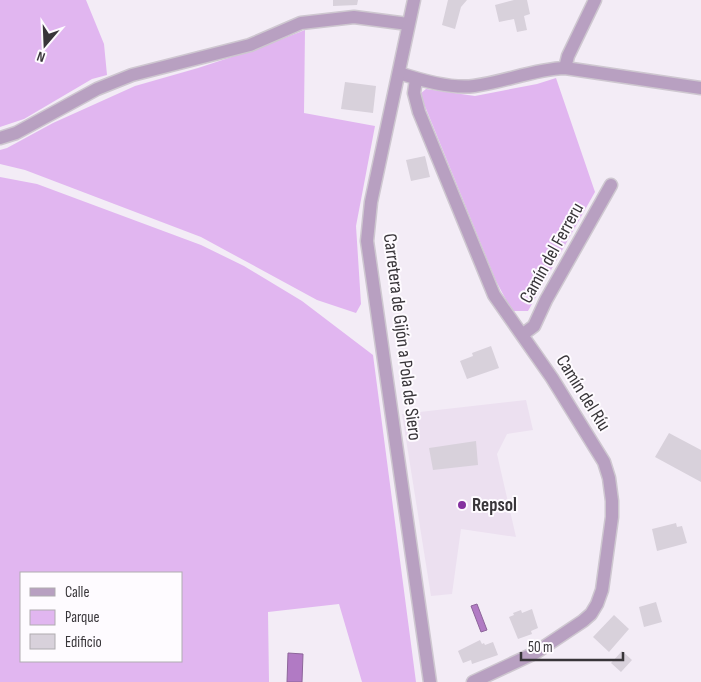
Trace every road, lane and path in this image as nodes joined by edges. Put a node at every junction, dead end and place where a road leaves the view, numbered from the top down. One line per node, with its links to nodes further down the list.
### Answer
1 (414, 0): 3 (street, Carretera de Gijón a Pola de Siero)
2 (596, 0): 4 (street)
3 (408, 24): 5 (street, Carretera de Gijón a Pola de Siero); 8 (street)
4 (565, 68): 6 (street); 7 (street)
5 (399, 73): 6 (street); 11 (street, Carretera de Gijón a Pola de Siero)
6 (416, 79): 10 (street, Camín del Ríu)
7 (701, 88)
8 (0, 138)
9 (611, 185): 10 (street, Camín del Ferreru)
10 (522, 335): 12 (street, Camín del Ríu)
11 (430, 682)
12 (473, 682)

